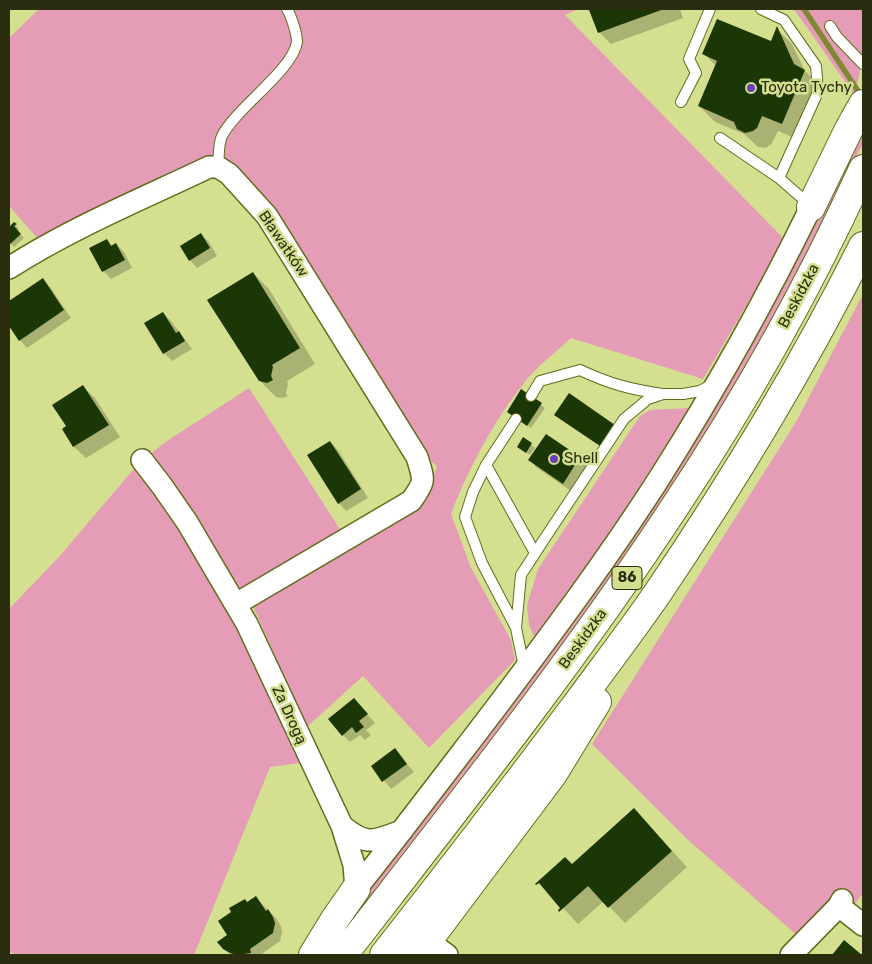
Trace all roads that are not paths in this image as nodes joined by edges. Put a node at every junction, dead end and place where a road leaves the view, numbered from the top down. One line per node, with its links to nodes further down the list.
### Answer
1 (286, 9): 9 (lane)
2 (710, 9): 6 (lane)
3 (761, 9): 11 (lane)
4 (830, 26): 5 (lane)
5 (863, 64)
6 (681, 102)
7 (863, 104): 12 (main road)
8 (720, 138): 11 (lane)
9 (218, 167): 14 (street); 23 (street, Bławatków)
10 (863, 169): 32 (main road, Beskidzka / 86)
11 (779, 178): 12 (lane)
12 (811, 207): 15 (street)
13 (863, 246): 22 (main road, 86)
14 (9, 268)
15 (716, 382): 16 (lane); 25 (street)
16 (663, 394): 17 (lane); 21 (lane)
17 (531, 396)
18 (516, 419): 20 (lane)
19 (142, 460): 23 (street, Za Drogą)
20 (486, 465): 21 (lane); 24 (lane)
21 (536, 553): 24 (lane)
22 (655, 596): 30 (main road); 33 (main road, 86)
23 (236, 604): 26 (street, Za Drogą)
24 (516, 628): 25 (lane)
25 (524, 670): 27 (street)
26 (342, 826): 27 (street); 28 (street, Za Drogą)
27 (402, 831): 28 (street)
28 (356, 889): 31 (main road)
29 (863, 926): 34 (street)
30 (430, 951)
31 (313, 955)
32 (342, 955)
33 (384, 955)
34 (791, 955)

